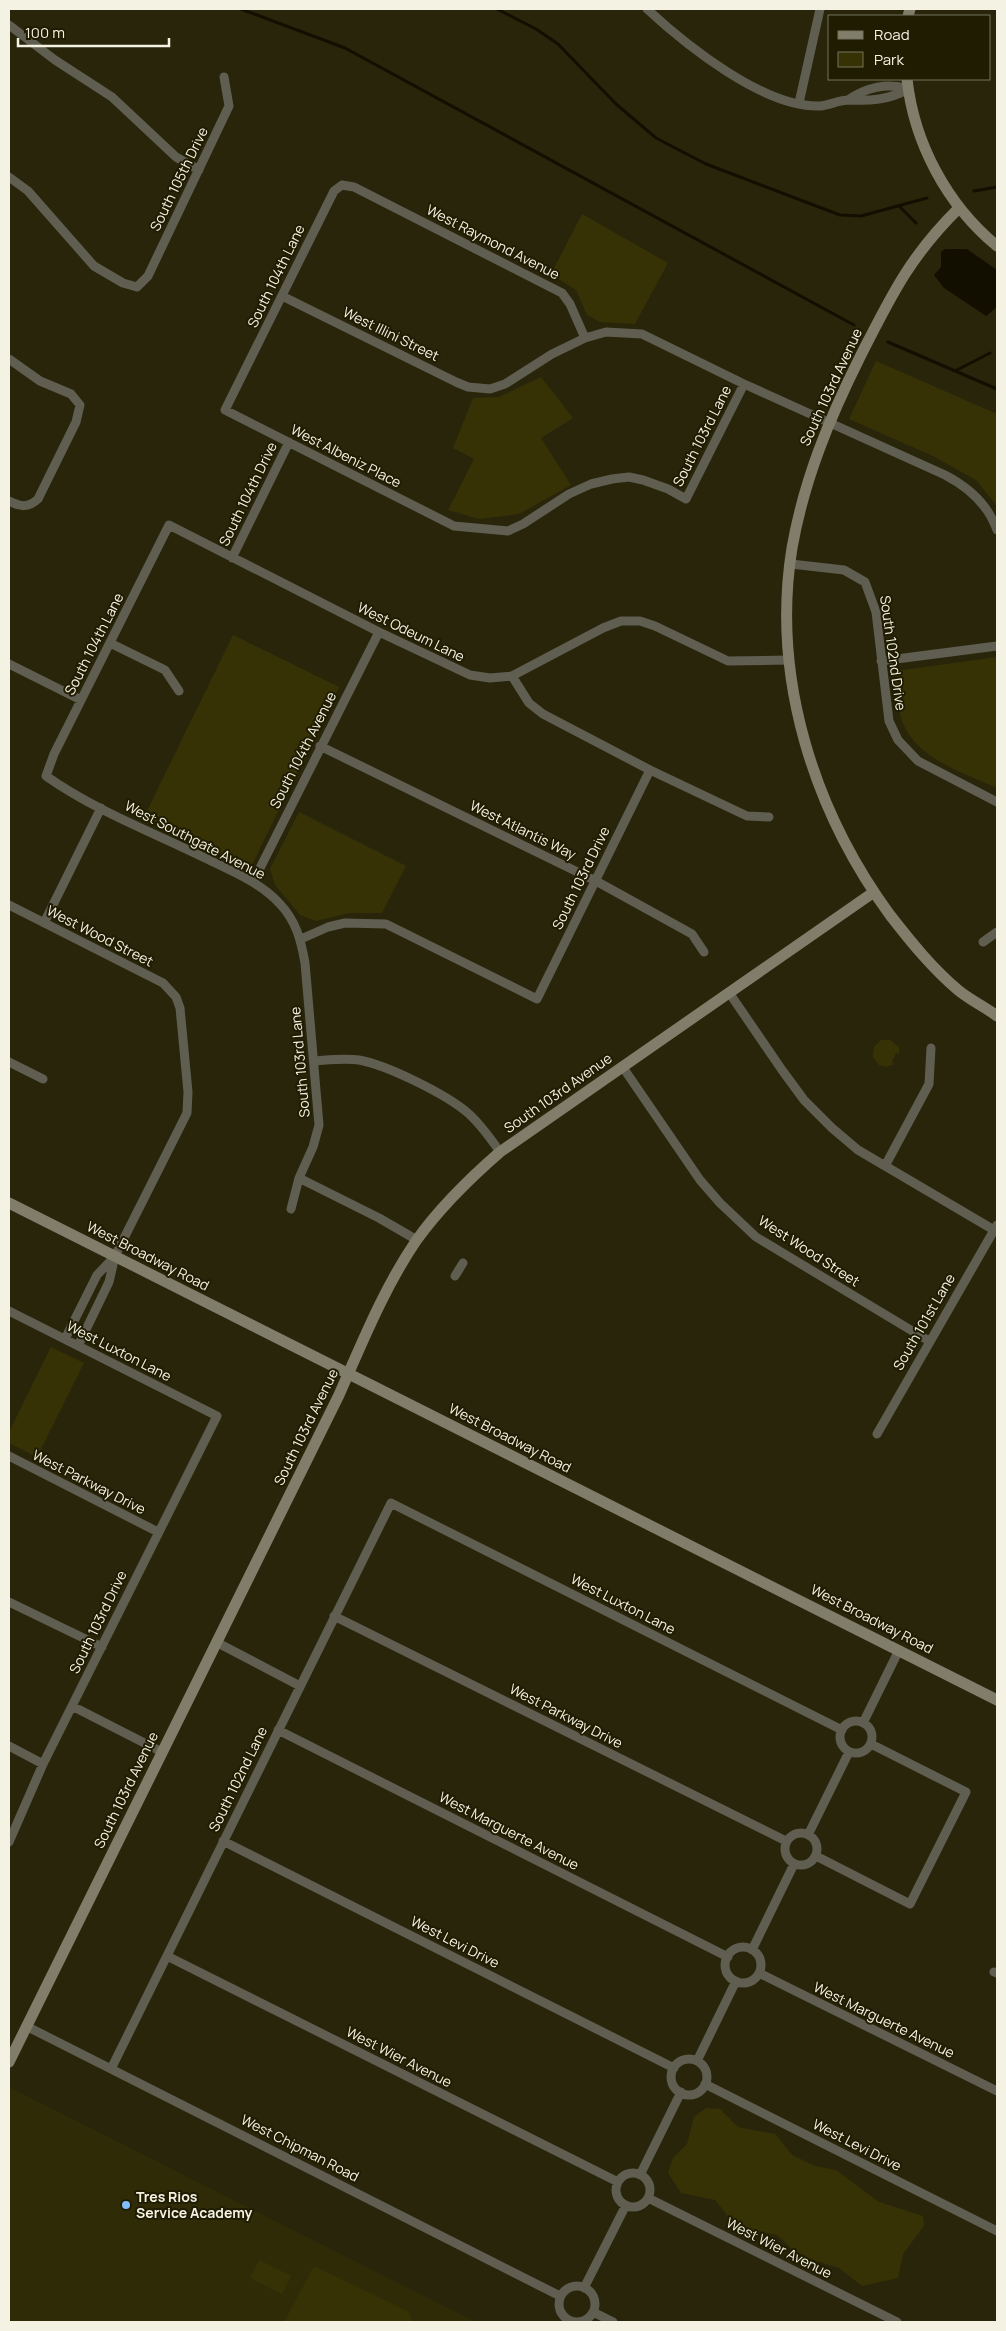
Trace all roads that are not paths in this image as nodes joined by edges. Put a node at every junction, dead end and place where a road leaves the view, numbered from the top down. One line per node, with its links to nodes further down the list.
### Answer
1 (647, 9): 6 (street)
2 (820, 9): 6 (street)
3 (9, 25): 7 (street)
4 (224, 77): 7 (street, South 105th Drive)
5 (907, 84): 6 (street); 10 (street)
6 (799, 103)
7 (199, 170): 8 (street, South 105th Drive)
8 (9, 177)
9 (342, 185): 12 (street, South 104th Lane); 13 (street, West Raymond Avenue)
10 (959, 208): 11 (street); 17 (street, South 103rd Avenue)
11 (997, 246)
12 (282, 296): 13 (street, West Illini Street); 16 (street, South 104th Lane)
13 (585, 338): 15 (street)
14 (9, 359): 20 (street)
15 (744, 384): 17 (street); 19 (street, South 103rd Lane)
16 (225, 410): 18 (street, West Albeniz Place)
17 (828, 422): 22 (street); 24 (street, South 103rd Avenue)
18 (289, 442): 19 (street, West Albeniz Place); 23 (street, South 104th Drive)
19 (612, 479)
20 (9, 501)
21 (169, 525): 23 (street, West Odeum Lane); 26 (street, South 104th Lane)
22 (997, 529)
23 (232, 558): 25 (street, West Odeum Lane)
24 (791, 564): 28 (street, South 103rd Avenue); 29 (street, South 102nd Drive)
25 (378, 632): 31 (street, West Odeum Lane); 34 (street, South 104th Avenue)
26 (110, 643): 32 (street); 33 (street, South 104th Lane)
27 (997, 646): 29 (street)
28 (789, 660): 31 (street); 42 (street, South 103rd Avenue)
29 (881, 661): 37 (street, South 102nd Drive)
30 (9, 664): 33 (street)
31 (512, 676): 35 (street)
32 (179, 691)
33 (81, 700): 36 (street, South 104th Lane)
34 (320, 746): 40 (street, South 104th Avenue); 41 (street, West Atlantis Way)
35 (650, 770): 39 (street); 41 (street, South 103rd Drive)
36 (46, 776): 38 (street, West Southgate Avenue)
37 (997, 802)
38 (101, 808): 40 (street, West Southgate Avenue); 44 (street)
39 (769, 816)
40 (253, 882): 46 (street, West Southgate Avenue)
41 (596, 882): 46 (street, South 103rd Drive); 48 (street, West Atlantis Way)
42 (874, 892): 49 (street, South 103rd Avenue); 50 (street)
43 (9, 905): 44 (street, West Wood Street)
44 (44, 923): 63 (street, West Wood Street)
45 (997, 932): 47 (street)
46 (301, 939): 52 (street, South 103rd Lane)
47 (983, 942)
48 (704, 952)
49 (730, 994): 54 (street, South 103rd Avenue); 57 (street)
50 (997, 1016)
51 (931, 1048): 57 (street)
52 (314, 1060): 56 (street); 58 (street, South 103rd Lane)
53 (9, 1062): 55 (street)
54 (622, 1066): 56 (street, South 103rd Avenue); 68 (street, West Wood Street)
55 (43, 1079)
56 (500, 1152): 62 (street, South 103rd Avenue)
57 (885, 1166): 61 (street)
58 (299, 1178): 60 (street, South 103rd Lane); 62 (street)
59 (9, 1203): 63 (street, West Broadway Road)
60 (291, 1209)
61 (996, 1227): 68 (street, South 101st Lane)
62 (417, 1240): 70 (street, South 103rd Avenue)
63 (115, 1256): 67 (street); 69 (street); 70 (street, West Broadway Road)
64 (463, 1263): 65 (street)
65 (455, 1276)
66 (9, 1311): 67 (street, West Luxton Lane)
67 (65, 1339): 69 (street, West Luxton Lane)
68 (929, 1341): 72 (street, South 101st Lane)
69 (78, 1346): 71 (street, West Luxton Lane)
70 (348, 1374): 78 (street, South 103rd Avenue); 80 (street, West Broadway Road)
71 (216, 1416): 75 (street, South 103rd Drive)
72 (877, 1434)
73 (9, 1456): 75 (street, West Parkway Drive)
74 (391, 1503): 77 (street, South 102nd Lane); 86 (street, West Luxton Lane)
75 (158, 1532): 79 (street, South 103rd Drive)
76 (9, 1602): 79 (street)
77 (334, 1616): 81 (street, South 102nd Lane); 95 (street, West Parkway Drive)
78 (216, 1642): 81 (street); 89 (street, South 103rd Avenue)
79 (102, 1646): 83 (street, South 103rd Drive)
80 (899, 1650): 82 (street, West Broadway Road); 84 (street)
81 (300, 1686): 85 (street, South 102nd Lane)
82 (997, 1700)
83 (72, 1706): 89 (street); 91 (street, South 103rd Drive)
84 (863, 1723): 86 (street); 87 (street)
85 (278, 1730): 93 (street, South 102nd Lane); 100 (street, West Marguerte Avenue)
86 (842, 1730): 90 (street)
87 (871, 1744): 90 (street); 96 (street)
88 (9, 1746): 91 (street)
89 (162, 1752): 103 (street, South 103rd Avenue)
90 (849, 1752): 92 (street)
91 (43, 1764): 94 (street, South 103rd Drive)
92 (808, 1834): 95 (street); 96 (street)
93 (223, 1841): 99 (street, South 102nd Lane); 106 (street, West Levi Drive)
94 (9, 1842)
95 (786, 1842): 97 (street)
96 (816, 1856): 97 (street)
97 (794, 1864): 98 (street)
98 (752, 1950): 100 (street); 101 (street)
99 (167, 1956): 107 (street, South 102nd Lane); 112 (street, West Wier Avenue)
100 (728, 1957): 102 (street)
101 (759, 1973): 102 (street); 109 (street, West Marguerte Avenue)
102 (736, 1981): 104 (street)
103 (26, 2026): 105 (street, South 103rd Avenue); 107 (street, West Chipman Road)
104 (697, 2061): 106 (street); 108 (street)
105 (9, 2062)
106 (674, 2068): 110 (street)
107 (111, 2069): 117 (street, West Chipman Road)
108 (705, 2084): 110 (street); 115 (street, West Levi Drive)
109 (997, 2091)
110 (681, 2092): 111 (street)
111 (640, 2175): 112 (street); 113 (street)
112 (618, 2182): 114 (street)
113 (648, 2198): 114 (street); 121 (street, West Wier Avenue)
114 (626, 2206): 116 (street)
115 (997, 2231)
116 (584, 2288): 117 (street); 118 (street)
117 (560, 2296): 119 (street)
118 (593, 2312): 119 (street); 120 (street)
119 (569, 2321)
120 (613, 2322)
121 (897, 2322)

